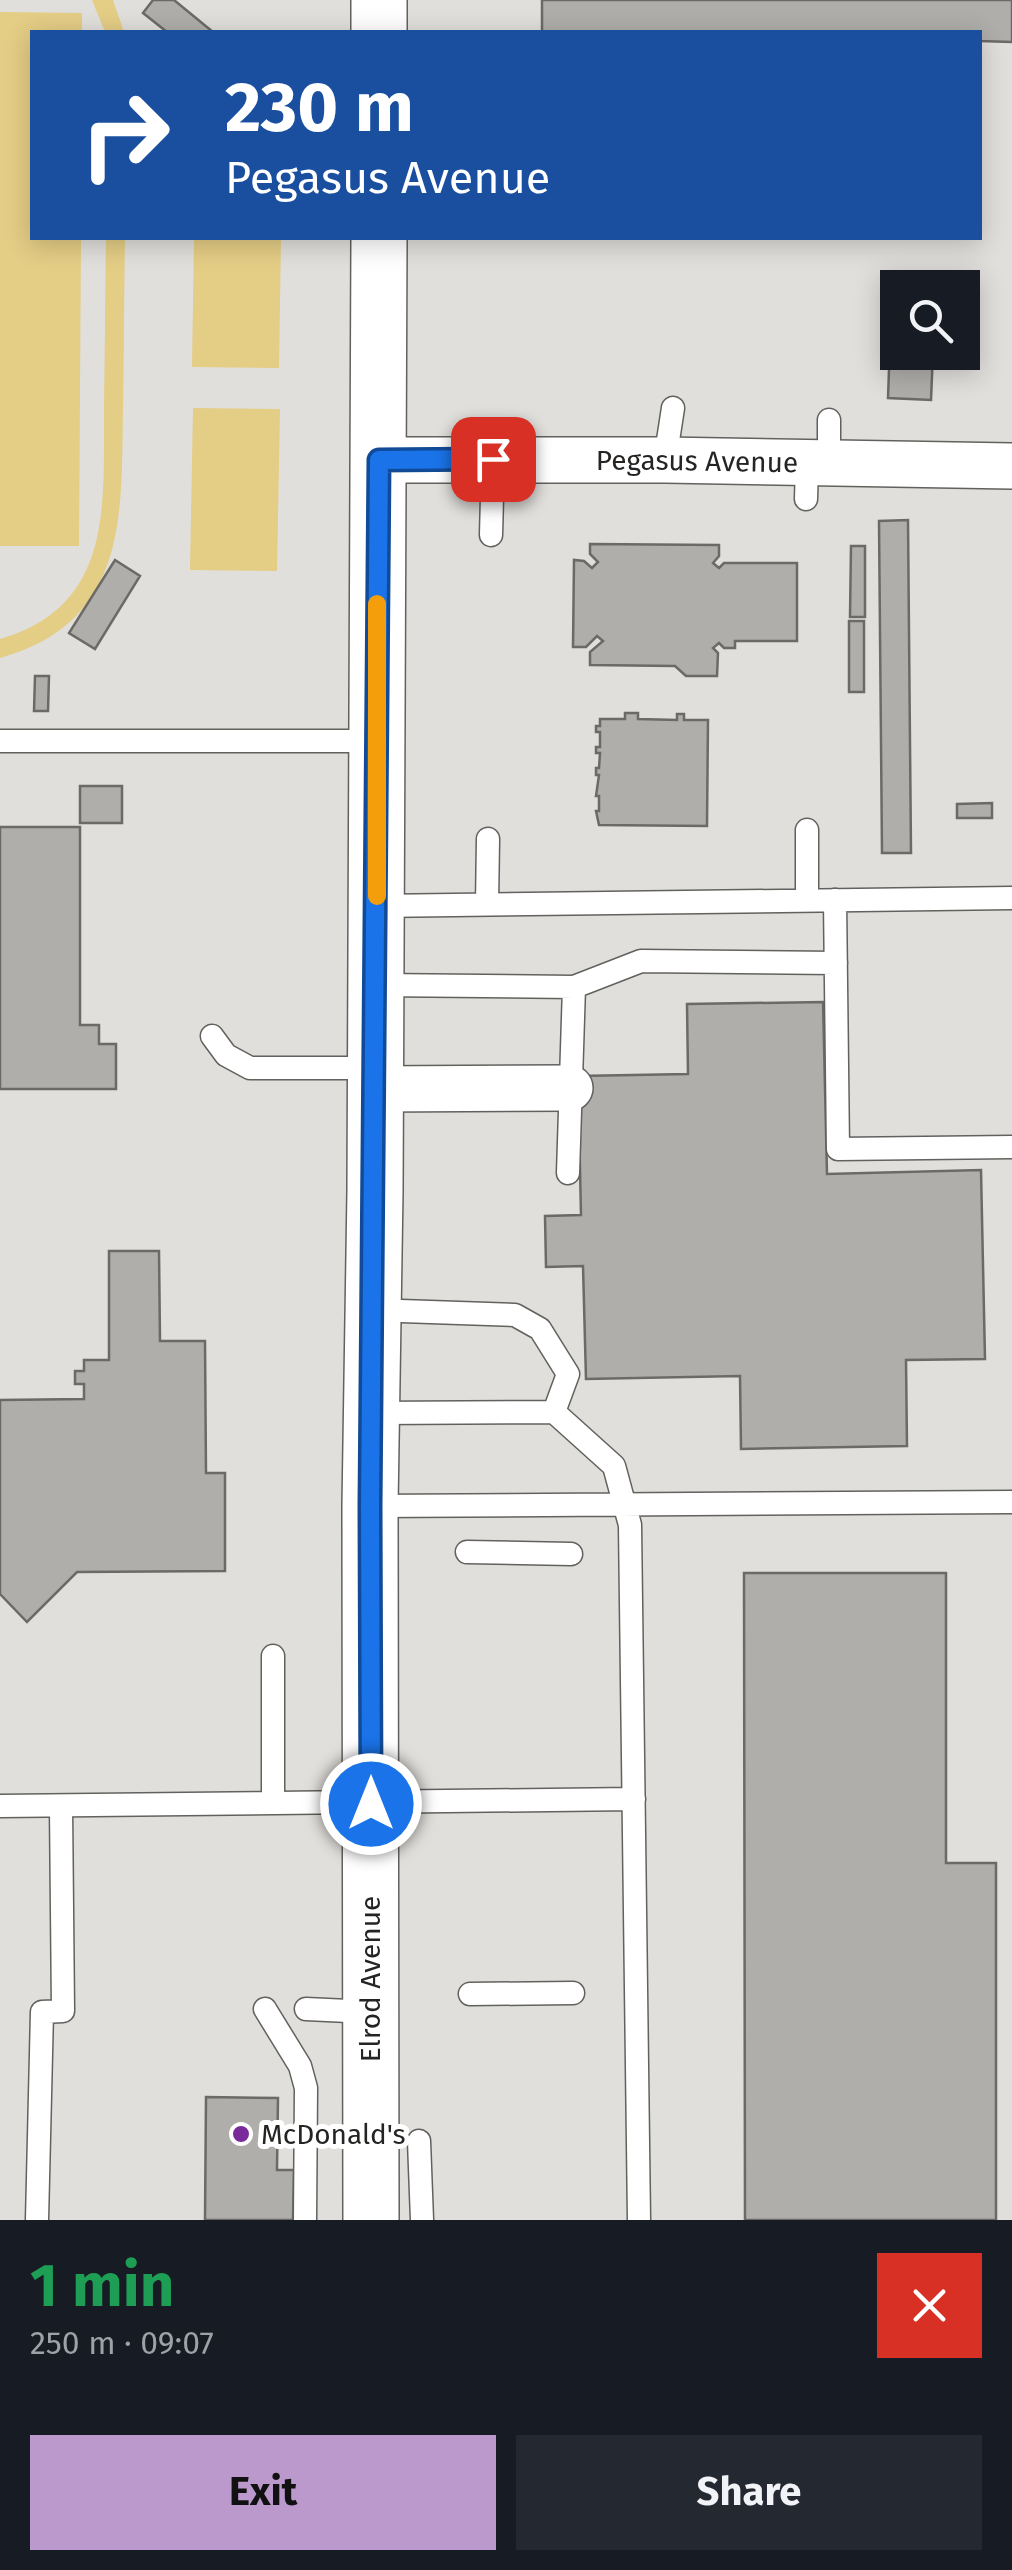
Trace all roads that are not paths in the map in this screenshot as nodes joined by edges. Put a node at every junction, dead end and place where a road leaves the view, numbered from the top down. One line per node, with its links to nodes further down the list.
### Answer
1 (380, 0): 2 (street)
2 (380, 30)
3 (379, 240): 7 (street, Elrod Avenue)
4 (672, 408): 8 (lane)
5 (829, 420): 10 (lane)
6 (493, 459): 7 (street, Pegasus Avenue); 8 (street, Pegasus Avenue); 11 (lane)
7 (379, 460): 13 (street, Elrod Avenue)
8 (666, 460): 10 (street, Pegasus Avenue)
9 (1012, 466): 10 (street, Pegasus Avenue)
10 (814, 476)
11 (491, 535)
12 (0, 741): 13 (lane)
13 (376, 741): 20 (street, Elrod Avenue)
14 (807, 830): 17 (lane)
15 (488, 839): 19 (lane)
16 (1012, 898): 18 (lane)
17 (807, 900): 18 (lane); 19 (lane)
18 (835, 900): 21 (lane)
19 (488, 904): 20 (lane)
20 (377, 906): 22 (street, Elrod Avenue)
21 (836, 963): 23 (lane); 27 (lane)
22 (376, 985): 23 (lane); 25 (street, Elrod Avenue)
23 (574, 987): 26 (lane)
24 (212, 1036): 25 (lane)
25 (374, 1078): 26 (street); 29 (street, Elrod Avenue)
26 (570, 1088): 28 (lane)
27 (1012, 1147)
28 (568, 1173)
29 (372, 1310): 30 (lane); 31 (street, Elrod Avenue)
30 (554, 1412): 31 (lane); 34 (lane)
31 (372, 1414): 33 (street, Elrod Avenue)
32 (1012, 1502): 34 (lane)
33 (370, 1506): 34 (lane); 40 (street, Elrod Avenue)
34 (624, 1507): 38 (lane)
35 (467, 1552): 36 (lane)
36 (571, 1554)
37 (272, 1656): 39 (lane)
38 (634, 1799): 40 (lane); 53 (lane)
39 (273, 1804): 40 (lane); 42 (lane)
40 (371, 1804): 47 (street, Elrod Avenue)
41 (0, 1806): 42 (lane)
42 (61, 1808): 49 (lane)
43 (470, 1994): 44 (lane)
44 (573, 1994)
45 (266, 2009): 50 (lane)
46 (306, 2009): 47 (lane)
47 (370, 2012): 51 (street, Elrod Avenue)
48 (419, 2141): 52 (lane)
49 (37, 2220)
50 (305, 2220)
51 (371, 2220)
52 (422, 2220)
53 (639, 2220)

